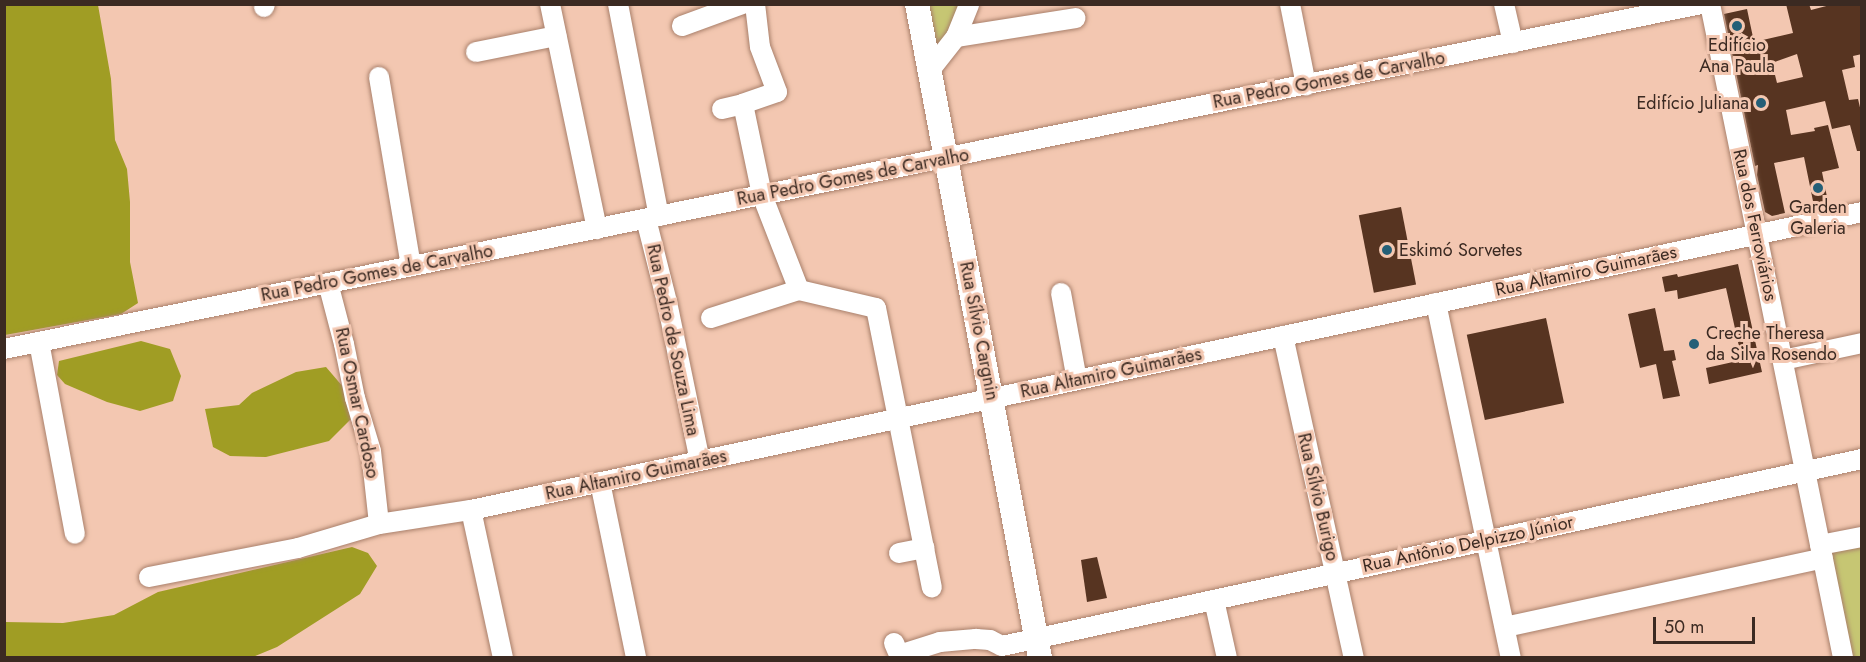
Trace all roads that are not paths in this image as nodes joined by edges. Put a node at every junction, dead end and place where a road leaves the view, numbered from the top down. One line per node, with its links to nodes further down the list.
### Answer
1 (550, 4): 13 (street)
2 (618, 4): 25 (street, Rua Pedro de Souza Lima)
3 (742, 4): 12 (street)
4 (755, 4): 20 (street)
5 (918, 4): 17 (main road, Rua Sílvio Cargnin)
6 (969, 4): 14 (street)
7 (1290, 4): 19 (street)
8 (1504, 4): 15 (street)
9 (1702, 4): 15 (street, Rua Pedro Gomes de Carvalho)
10 (1710, 4): 27 (street, Rua dos Ferroviários)
11 (1076, 18): 14 (street)
12 (682, 26)
13 (556, 36): 16 (street); 26 (street)
14 (956, 37): 17 (street)
15 (1513, 43): 19 (street, Rua Pedro Gomes de Carvalho)
16 (476, 52)
17 (930, 70): 22 (main road, Rua Sílvio Cargnin)
18 (379, 77): 28 (street)
19 (1306, 85): 22 (street, Rua Pedro Gomes de Carvalho)
20 (743, 104): 21 (street); 23 (street)
21 (722, 110)
22 (946, 158): 23 (street, Rua Pedro Gomes de Carvalho); 40 (main road, Rua Sílvio Cargnin)
23 (762, 195): 25 (street, Rua Pedro Gomes de Carvalho); 30 (street)
24 (1862, 212): 27 (street, Rua Altamiro Guimarães)
25 (653, 217): 26 (street, Rua Pedro Gomes de Carvalho); 43 (street, Rua Pedro de Souza Lima)
26 (597, 229): 28 (street, Rua Pedro Gomes de Carvalho)
27 (1757, 235): 32 (street, Rua Altamiro Guimarães); 38 (street, Rua dos Ferroviários)
28 (411, 266): 29 (street, Rua Pedro Gomes de Carvalho)
29 (328, 283): 35 (street, Rua Pedro Gomes de Carvalho); 47 (street, Rua Osmar Cardoso)
30 (799, 290): 33 (street); 41 (street)
31 (1061, 293): 39 (street)
32 (1436, 303): 34 (street, Rua Altamiro Guimarães); 50 (street)
33 (711, 318)
34 (1283, 336): 39 (street, Rua Altamiro Guimarães); 54 (street, Rua Sílvio Burigo)
35 (39, 342): 37 (street, Rua Pedro Gomes de Carvalho); 48 (street)
36 (1862, 343): 38 (street)
37 (4, 349)
38 (1783, 360): 44 (street, Rua dos Ferroviários)
39 (1077, 380): 40 (street, Rua Altamiro Guimarães)
40 (991, 399): 41 (street, Rua Altamiro Guimarães); 59 (main road, Rua Sílvio Cargnin)
41 (900, 418): 43 (street, Rua Altamiro Guimarães); 51 (street)
42 (1862, 459): 44 (street, Rua Antônio Delpizzo Júnior)
43 (700, 461): 45 (street, Rua Altamiro Guimarães)
44 (1805, 471): 50 (street, Rua Antônio Delpizzo Júnior); 52 (street, Rua dos Ferroviários)
45 (600, 482): 46 (street, Rua Altamiro Guimarães); 62 (street)
46 (471, 510): 47 (street, Rua Altamiro Guimarães); 61 (street)
47 (379, 524): 55 (street, Rua Altamiro Guimarães)
48 (75, 534)
49 (1862, 537): 52 (street)
50 (1487, 540): 54 (street, Rua Antônio Delpizzo Júnior); 58 (street)
51 (925, 548): 53 (street); 56 (street)
52 (1822, 552): 58 (street); 66 (street, Rua dos Ferroviários)
53 (899, 553)
54 (1335, 573): 57 (street, Rua Antônio Delpizzo Júnior); 64 (street, Rua Sílvio Burigo)
55 (149, 577)
56 (932, 587)
57 (1214, 600): 59 (street, Rua Antônio Delpizzo Júnior); 63 (street)
58 (1505, 627): 65 (street)
59 (1038, 648): 60 (street, Rua Antônio Delpizzo Júnior)
60 (897, 649)
61 (503, 657)
62 (636, 657)
63 (1227, 657)
64 (1354, 657)
65 (1512, 657)
66 (1843, 657)

